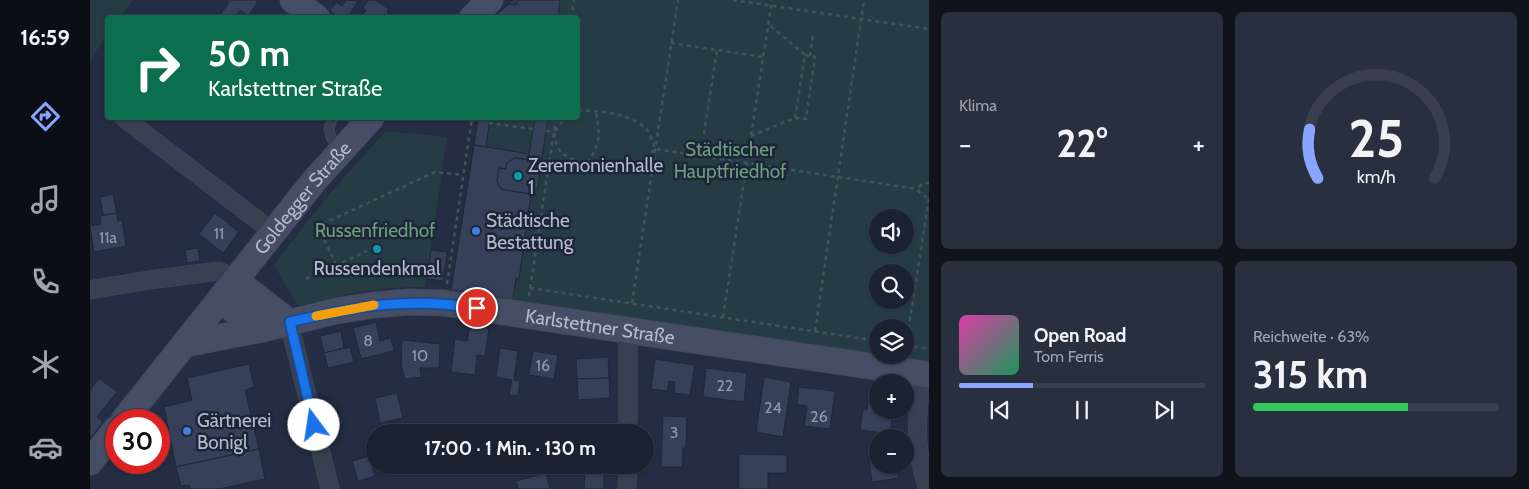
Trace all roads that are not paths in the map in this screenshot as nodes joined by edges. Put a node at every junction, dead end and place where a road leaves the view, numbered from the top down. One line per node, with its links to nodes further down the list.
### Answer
1 (294, 0): 3 (main road)
2 (490, 0): 4 (main road)
3 (313, 15)
4 (475, 15)
5 (127, 120): 9 (street)
6 (332, 120): 8 (lane)
7 (369, 120): 8 (main road, Goldegger Straße)
8 (340, 151): 9 (main road, Goldegger Straße)
9 (273, 232): 11 (main road, Goldegger Straße)
10 (90, 290): 11 (street)
11 (228, 290): 12 (main road); 13 (main road); 15 (main road, Goldegger Straße)
12 (290, 322): 13 (main road, Karlstettner Straße); 14 (main road, Karlstettner Straße); 22 (street)
13 (263, 329): 15 (main road, Karlstettner Straße)
14 (628, 331): 16 (main road, Karlstettner Straße); 18 (street)
15 (185, 344): 17 (main road, Goldegger Straße)
16 (925, 375): 24 (street)
17 (133, 409)
18 (628, 424)
19 (105, 443): 20 (main road)
20 (90, 462)
21 (628, 474): 23 (street)
22 (330, 489)
23 (627, 489)
24 (928, 489)

